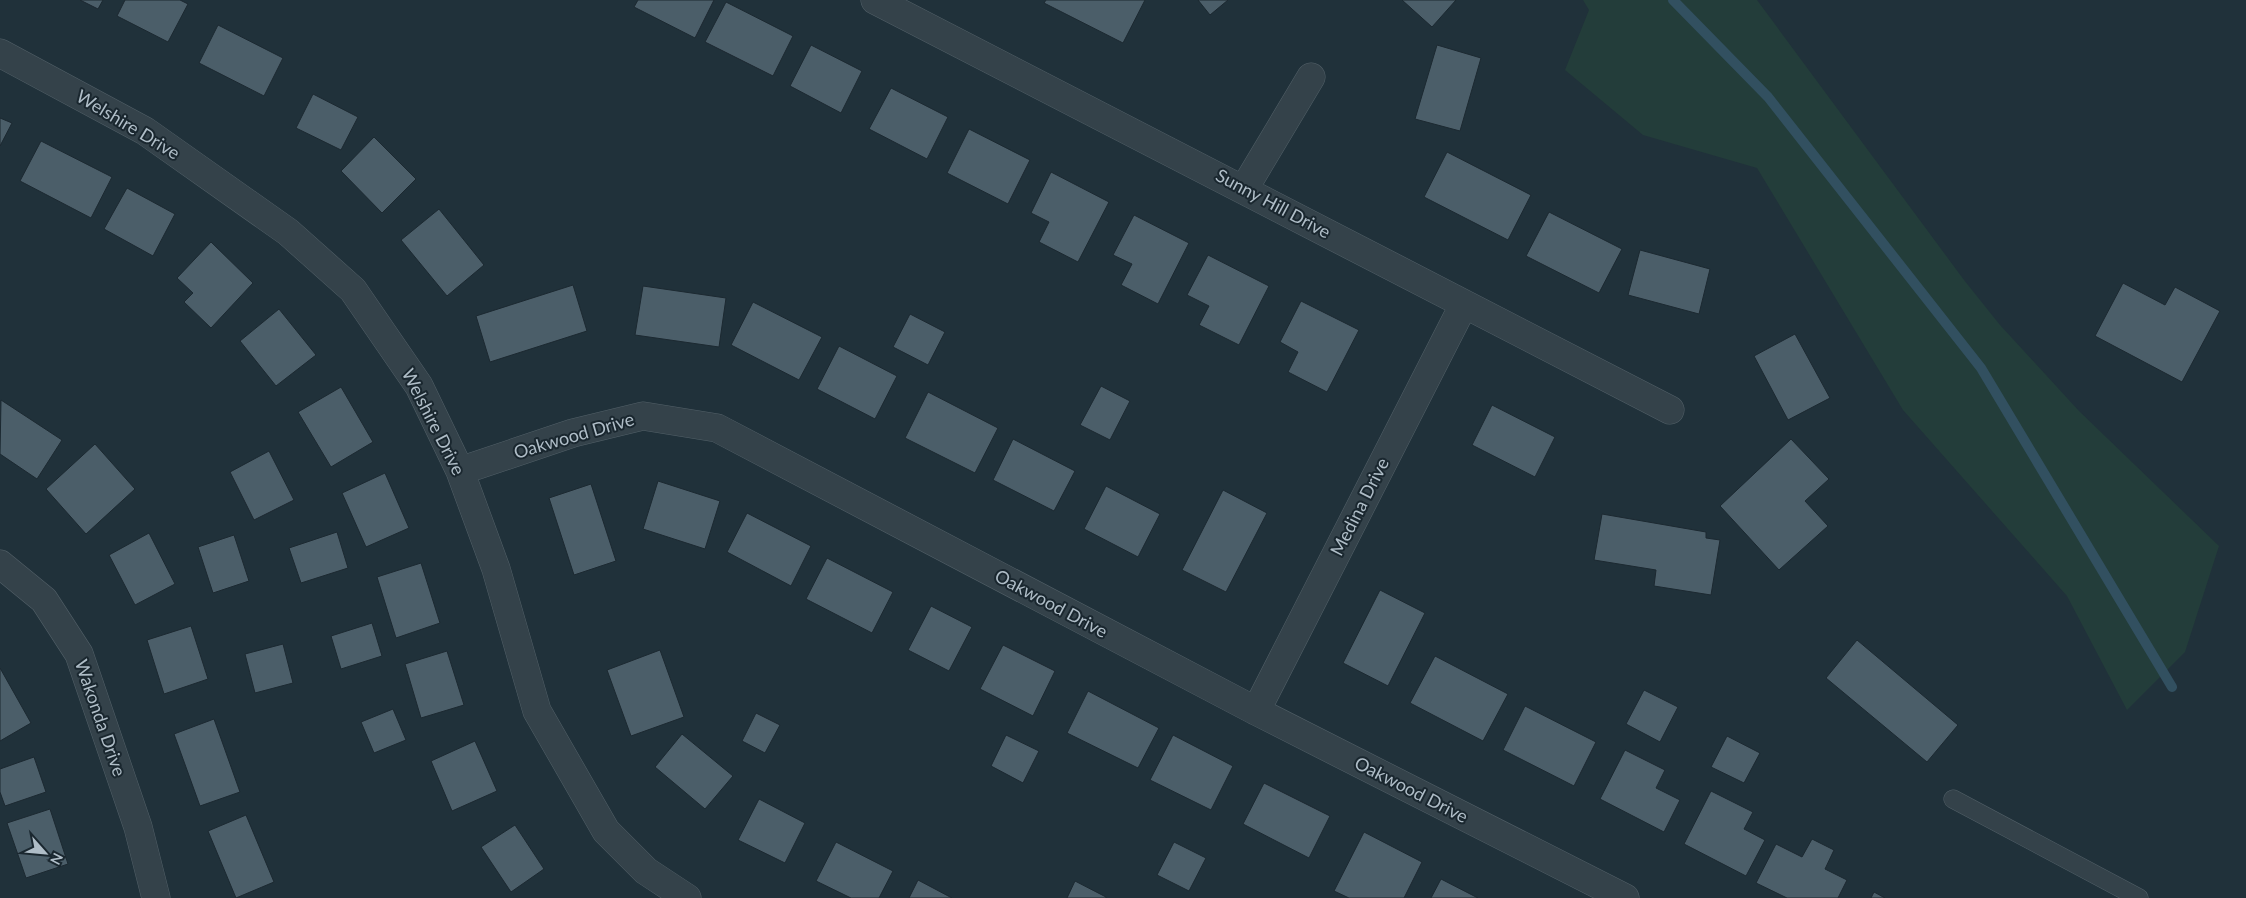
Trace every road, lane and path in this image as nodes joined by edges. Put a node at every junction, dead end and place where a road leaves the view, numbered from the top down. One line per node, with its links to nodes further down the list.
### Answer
1 (875, 0): 4 (street, Sunny Hill Drive)
2 (0, 53): 7 (street, Welshire Drive)
3 (1311, 77): 4 (street)
4 (1244, 188): 5 (street, Sunny Hill Drive)
5 (1464, 304): 6 (street, Sunny Hill Drive); 9 (street, Medina Drive)
6 (1670, 410)
7 (460, 471): 9 (street, Oakwood Drive); 12 (street, Welshire Drive)
8 (0, 564): 11 (street, Wakonda Drive)
9 (1256, 711): 13 (street, Oakwood Drive)
10 (1953, 799): 14 (lane)
11 (156, 898)
12 (687, 898)
13 (1625, 898)
14 (2138, 898)

